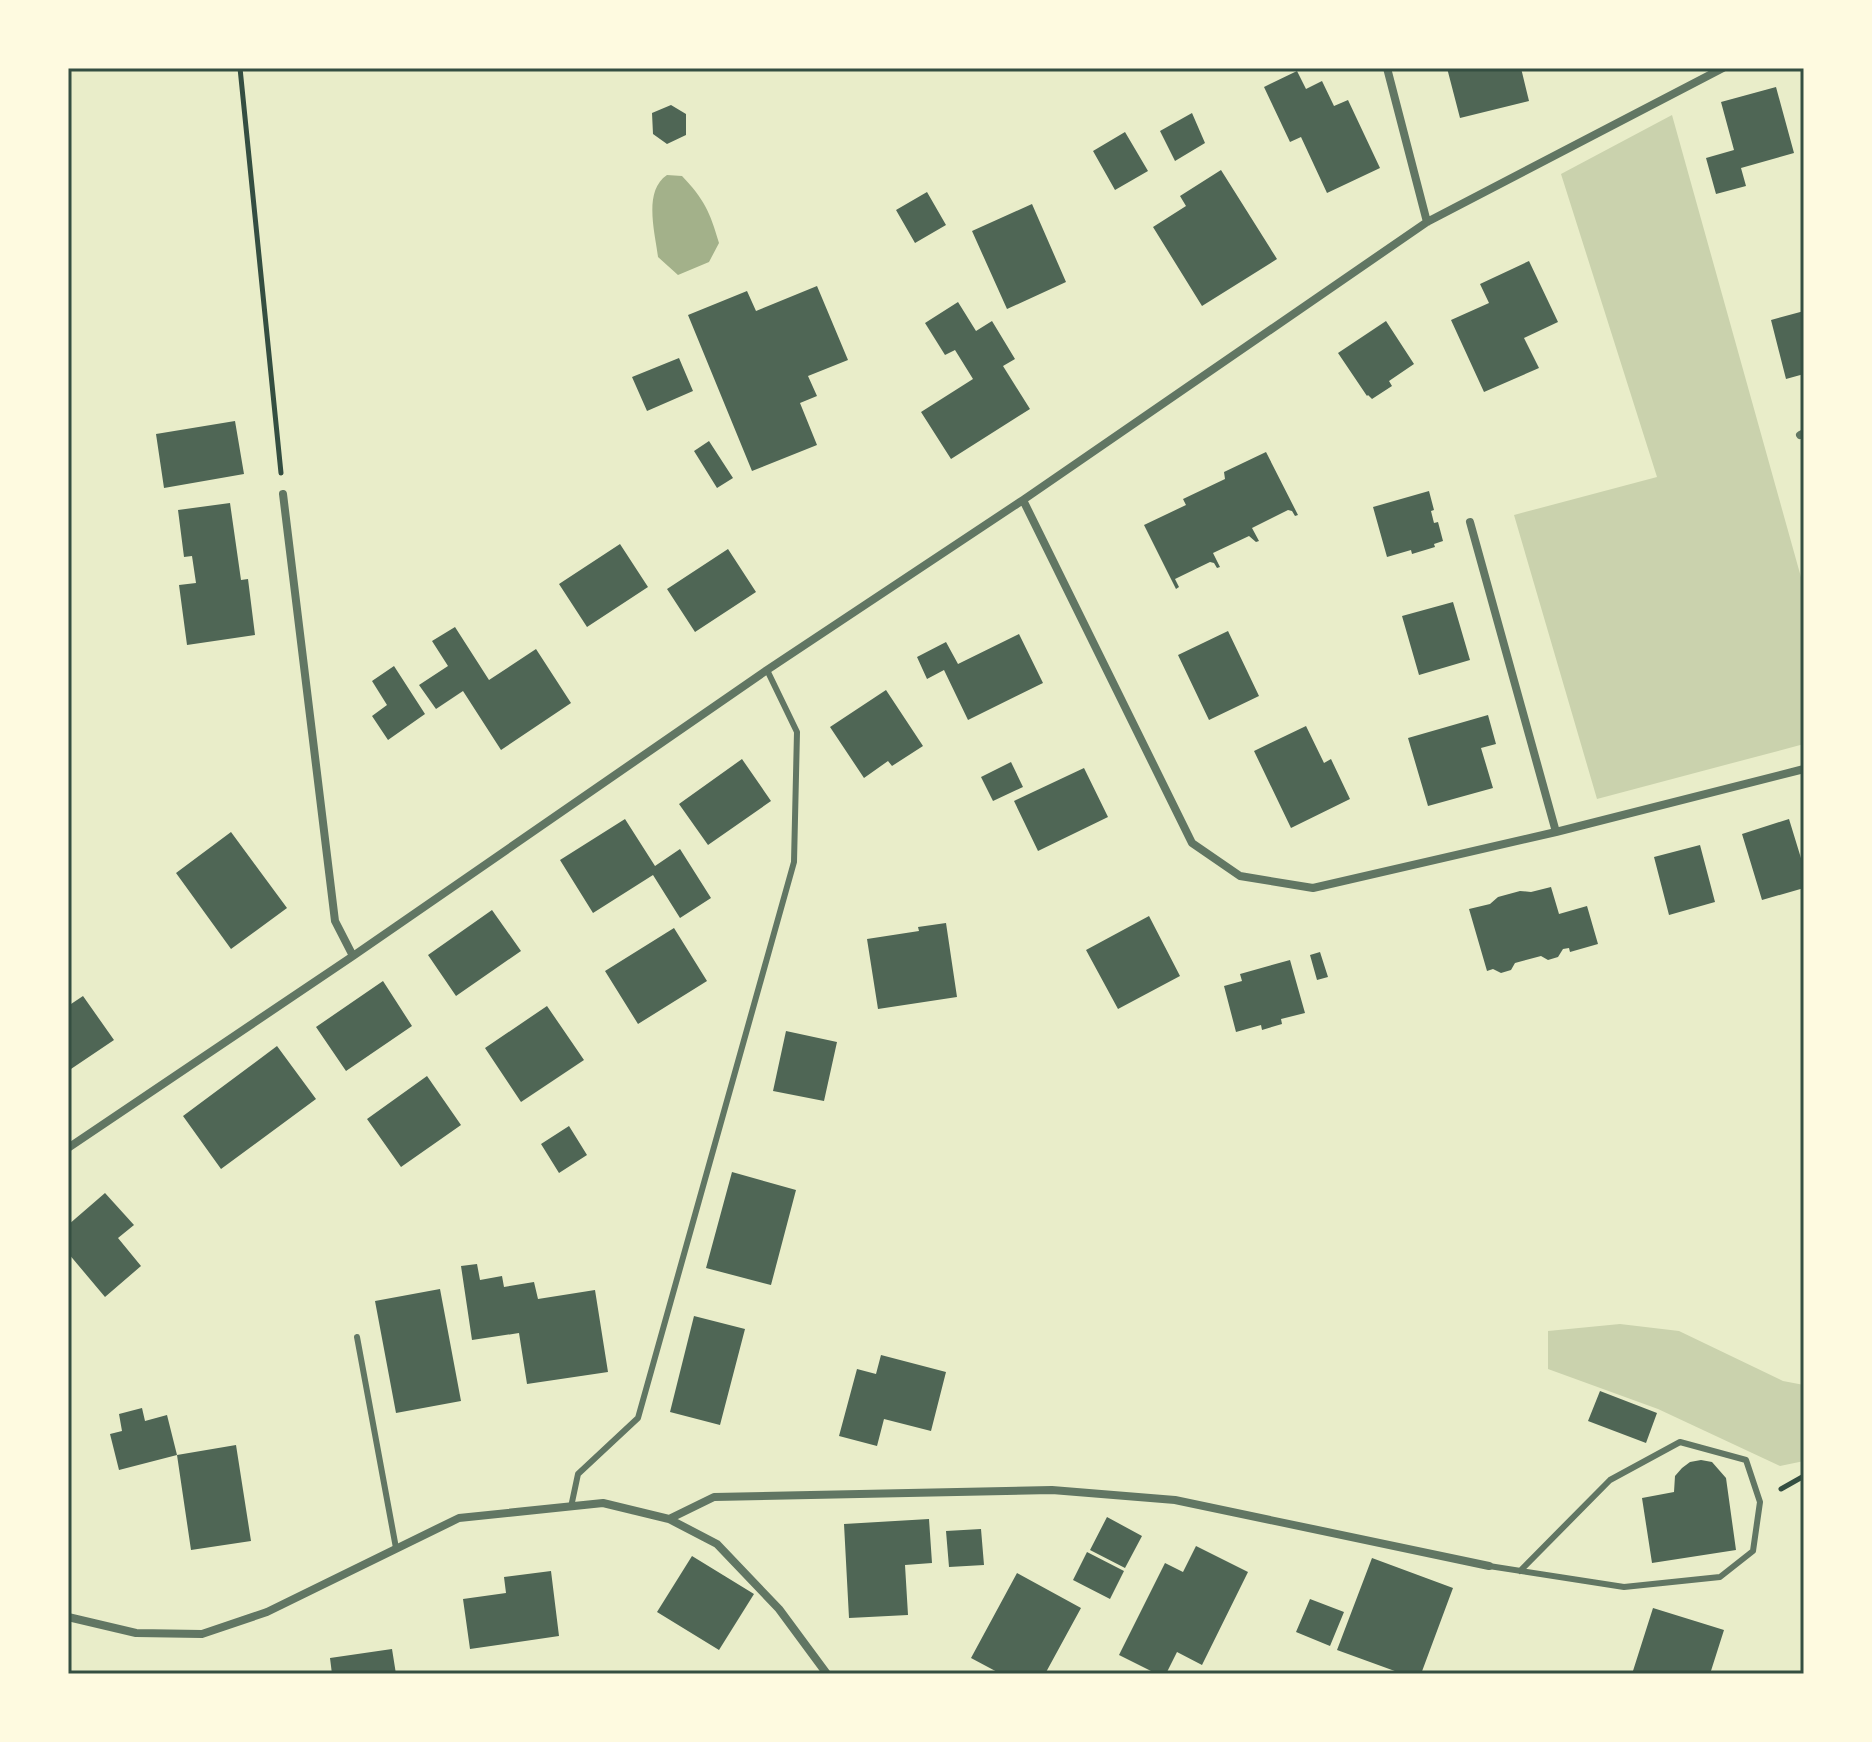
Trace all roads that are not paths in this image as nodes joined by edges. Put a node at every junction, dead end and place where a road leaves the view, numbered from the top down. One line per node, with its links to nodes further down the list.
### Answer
1 (1387, 68): 3 (street)
2 (1723, 68): 3 (street)
3 (1427, 222): 5 (street)
4 (283, 494): 10 (street)
5 (1023, 500): 7 (street); 9 (street)
6 (1470, 522): 9 (street)
7 (767, 670): 10 (street); 13 (lane)
8 (1804, 769): 9 (street)
9 (1556, 832)
10 (353, 956): 11 (street)
11 (68, 1148)
12 (357, 1337): 15 (lane)
13 (571, 1507): 14 (street); 15 (street)
14 (669, 1519): 16 (street); 19 (street)
15 (396, 1548): 18 (street)
16 (1489, 1566): 17 (lane)
17 (1520, 1571): 17 (lane)
18 (68, 1617)
19 (827, 1674)

